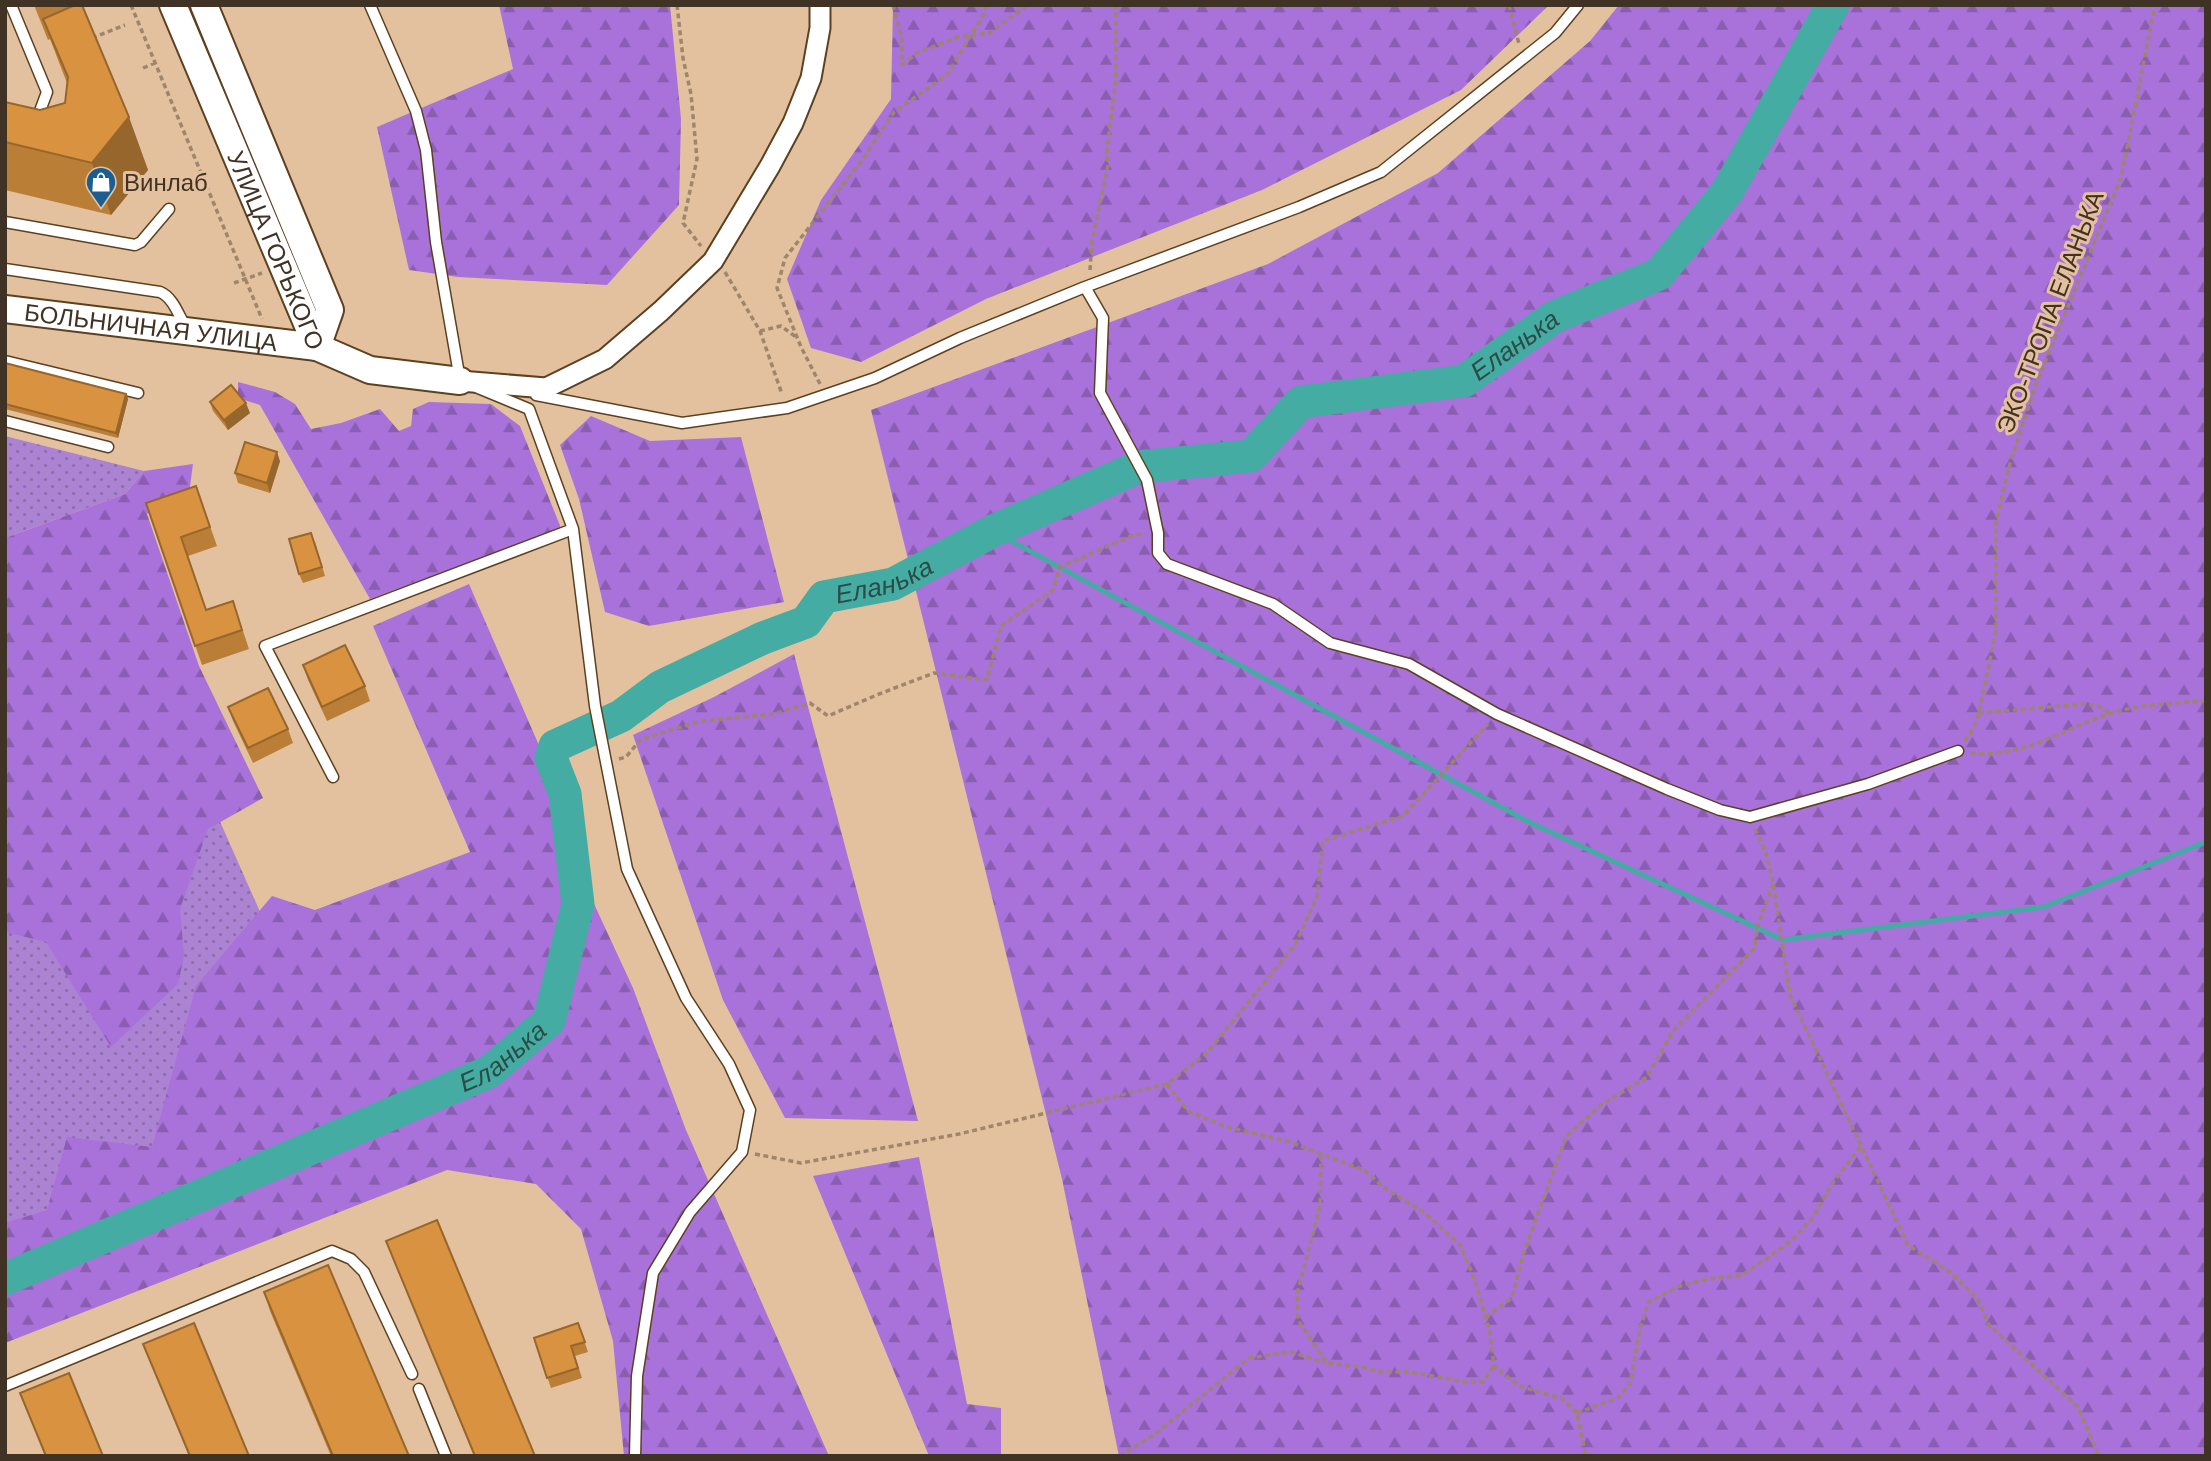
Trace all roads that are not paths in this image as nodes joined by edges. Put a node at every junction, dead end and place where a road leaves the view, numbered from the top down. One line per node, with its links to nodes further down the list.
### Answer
1 (11, 5): 7 (lane)
2 (173, 5): 14 (main road, УЛИЦА ГОРЬКОГО)
3 (204, 5): 14 (main road, УЛИЦА ГОРЬКОГО)
4 (370, 5): 16 (lane)
5 (820, 5): 16 (street)
6 (1578, 5): 11 (lane)
7 (27, 118)
8 (169, 209): 9 (lane)
9 (5, 222)
10 (5, 269): 13 (lane)
11 (1085, 287): 16 (lane); 21 (lane)
12 (5, 309): 13 (main road, БОЛЬНИЧНАЯ УЛИЦА)
13 (188, 331): 14 (main road, БОЛЬНИЧНАЯ УЛИЦА)
14 (317, 348): 16 (main road, БОЛЬНИЧНАЯ УЛИЦА)
15 (5, 361): 17 (lane)
16 (460, 381): 20 (lane)
17 (138, 393)
18 (5, 421): 19 (lane)
19 (108, 447)
20 (573, 529): 22 (lane); 27 (lane)
21 (1958, 751)
22 (333, 777)
23 (412, 1374): 24 (lane)
24 (5, 1386)
25 (419, 1389): 26 (lane)
26 (446, 1456)
27 (635, 1456)

